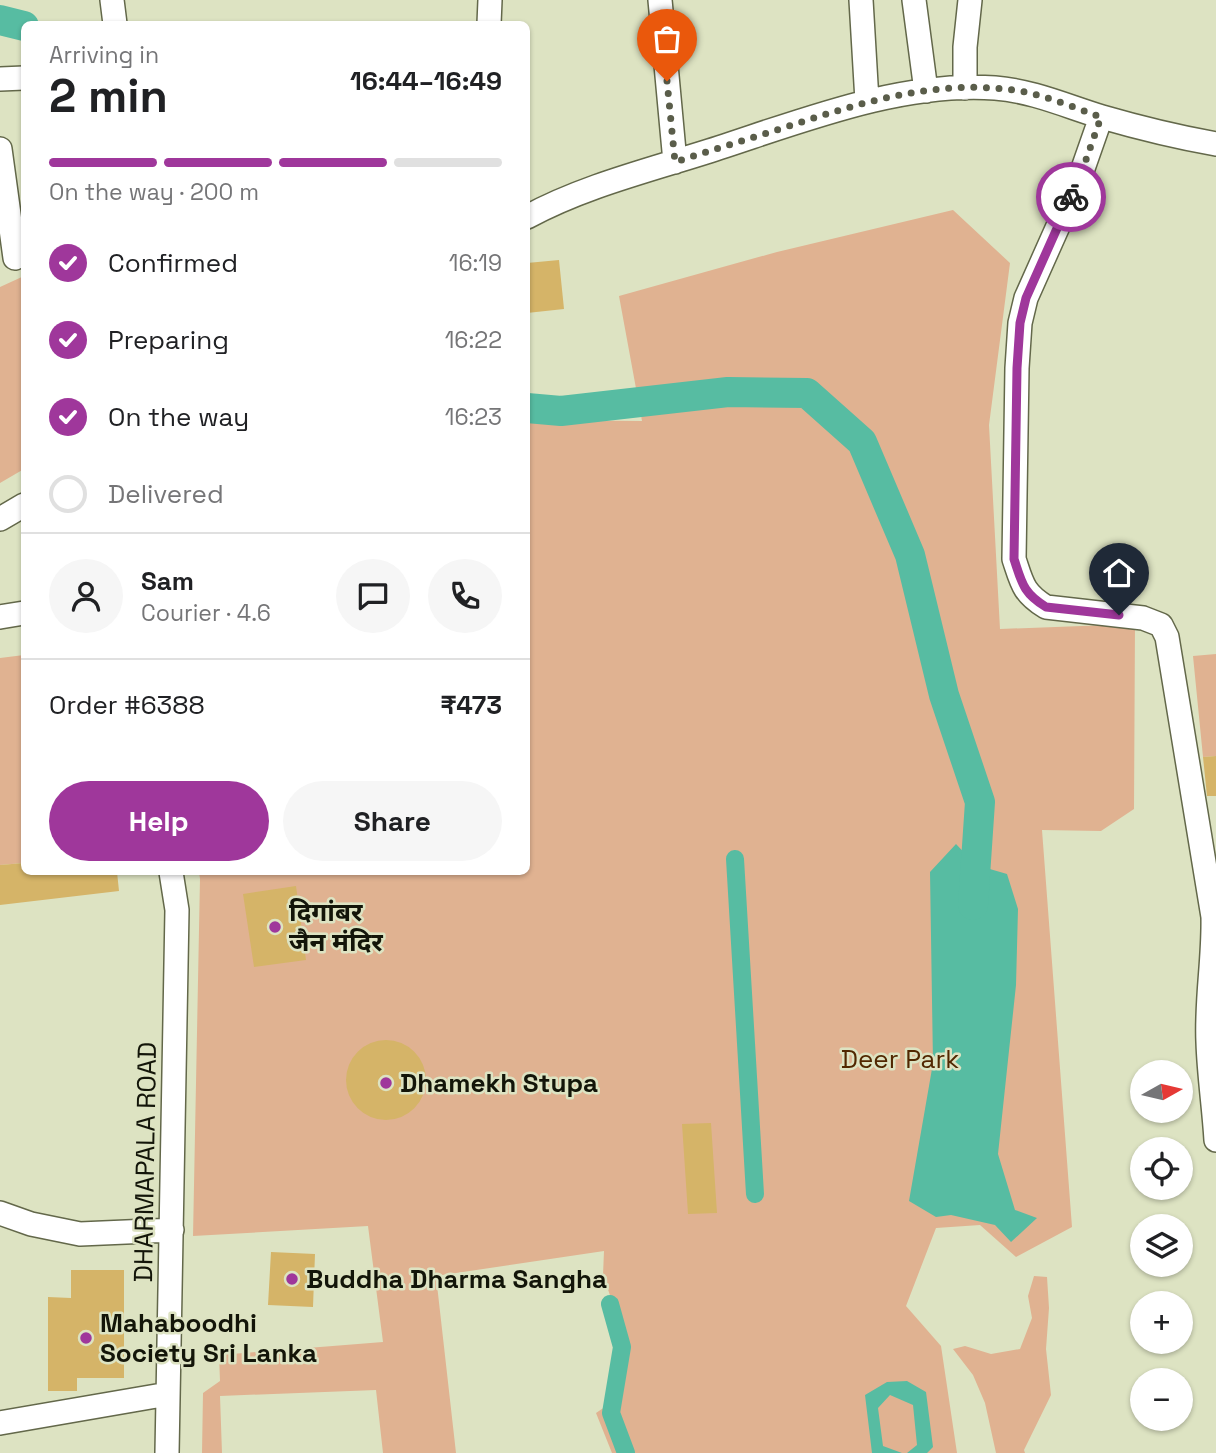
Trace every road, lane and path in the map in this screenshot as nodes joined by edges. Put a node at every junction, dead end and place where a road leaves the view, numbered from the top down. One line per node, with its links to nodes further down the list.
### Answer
1 (112, 0): 7 (street)
2 (490, 0): 8 (street)
3 (660, 0): 17 (street)
4 (861, 0): 13 (street)
5 (914, 0): 12 (street)
6 (970, 0): 11 (street)
7 (115, 21)
8 (489, 21)
9 (21, 78): 10 (street)
10 (0, 79)
11 (965, 88): 12 (street); 14 (street)
12 (926, 90): 13 (street)
13 (867, 101): 17 (street)
14 (1101, 117): 15 (street); 25 (street)
15 (1216, 144)
16 (0, 149): 19 (street)
17 (675, 162): 18 (street)
18 (530, 217)
19 (15, 258)
20 (21, 507): 21 (street)
21 (0, 519)
22 (21, 614): 23 (street)
23 (0, 617)
24 (171, 875): 27 (street, DHARMAPALA ROAD)
25 (1216, 1140)
26 (0, 1213): 27 (street)
27 (172, 1230): 28 (street, DHARMAPALA ROAD)
28 (169, 1394): 29 (street); 30 (street, DHARMAPALA ROAD)
29 (0, 1423)
30 (167, 1453)

